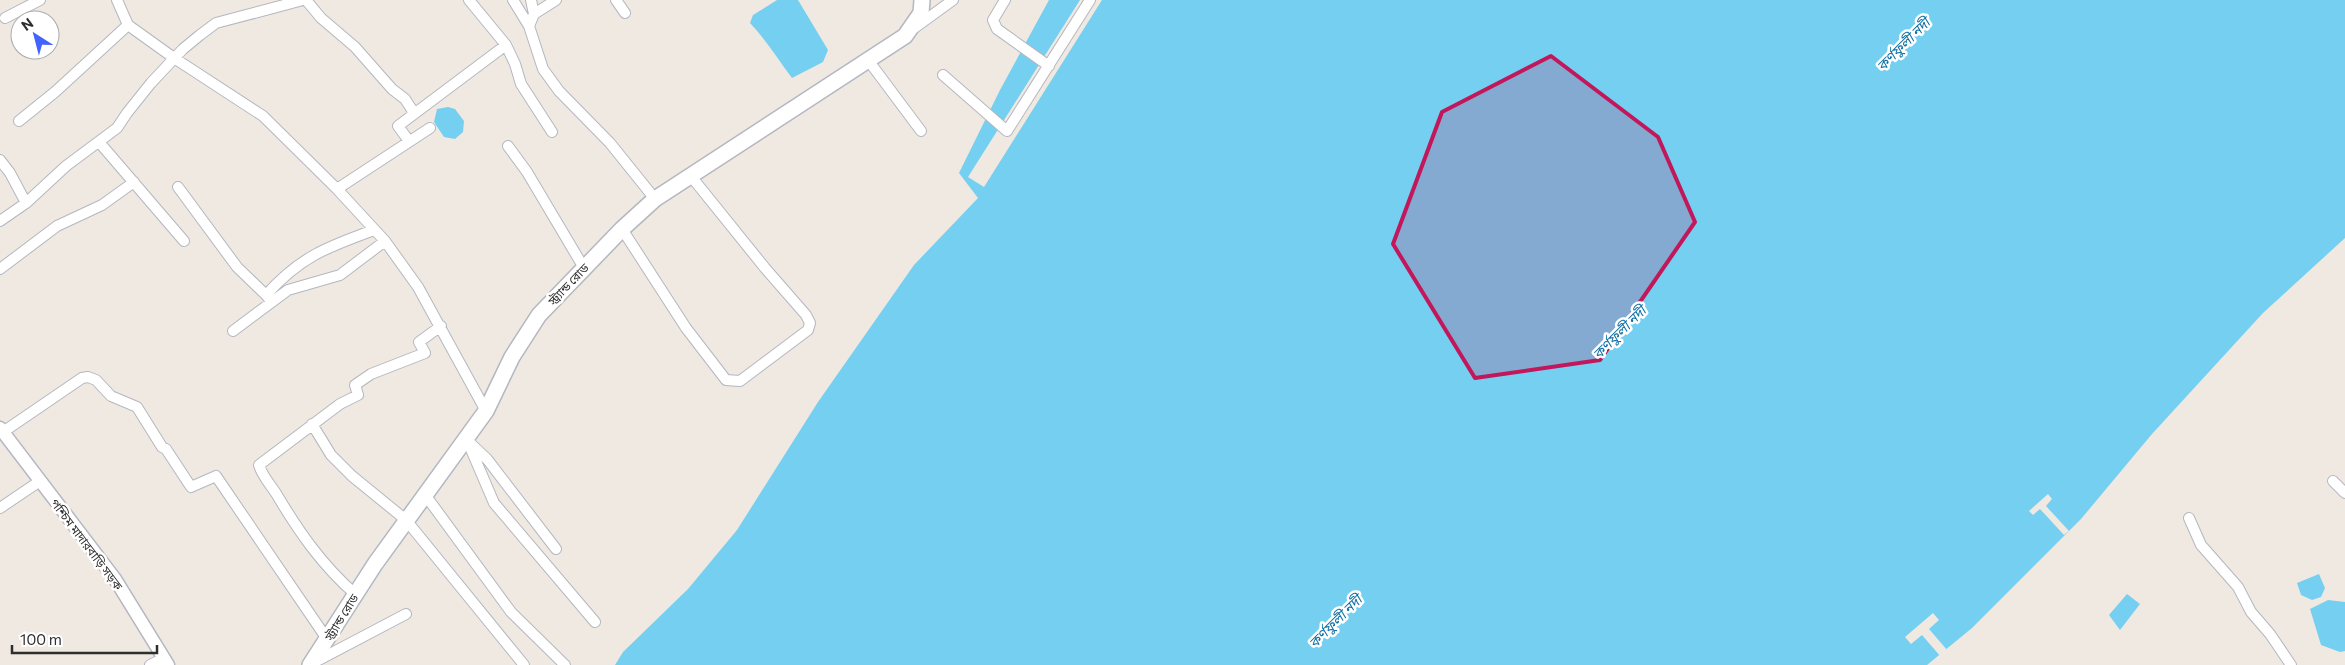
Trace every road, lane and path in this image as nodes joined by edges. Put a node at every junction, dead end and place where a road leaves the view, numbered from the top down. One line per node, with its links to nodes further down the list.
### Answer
1 (40, 0): 15 (street)
2 (117, 0): 16 (street)
3 (304, 0): 20 (street); 24 (street)
4 (469, 0): 19 (street)
5 (513, 0): 17 (street)
6 (531, 0): 14 (street)
7 (556, 0): 14 (street)
8 (616, 0): 13 (street)
9 (922, 0): 18 (main road, স্ট্র্যান্ড রোড)
10 (953, 0): 18 (street)
11 (1005, 0): 22 (street)
12 (1090, 0): 22 (street)
13 (625, 13)
14 (534, 14): 17 (street)
15 (5, 18)
16 (128, 25): 20 (street); 25 (street)
17 (529, 26): 37 (street)
18 (905, 36): 21 (main road, স্ট্র্যান্ড রোড)
19 (506, 45): 24 (street); 28 (street)
20 (174, 58): 30 (street); 36 (street)
21 (868, 60): 27 (street); 33 (main road, স্ট্র্যান্ড রোড)
22 (1050, 66): 23 (street)
23 (943, 76)
24 (414, 113): 29 (street)
25 (19, 121)
26 (430, 128): 29 (street)
27 (921, 131)
28 (552, 132)
29 (408, 141): 36 (street)
30 (99, 142): 34 (street); 38 (street)
31 (508, 146): 44 (street)
32 (0, 160): 38 (street)
33 (690, 175): 37 (main road, স্ট্র্যান্ড রোড); 40 (street)
34 (134, 182): 42 (street); 45 (street)
35 (178, 187): 46 (street)
36 (337, 189): 41 (street)
37 (656, 199): 40 (main road, স্ট্র্যান্ড রোড)
38 (26, 203): 39 (street)
39 (0, 221)
40 (622, 229): 44 (main road, স্ট্র্যান্ড রোড)
41 (374, 230): 43 (street); 46 (street)
42 (184, 241)
43 (385, 241): 46 (street); 47 (street)
44 (584, 268): 49 (main road, স্ট্র্যান্ড রোড)
45 (0, 269)
46 (269, 299): 48 (street)
47 (440, 326): 49 (street); 50 (street)
48 (232, 331)
49 (486, 411): 52 (main road, স্ট্র্যান্ড রোড)
50 (312, 424): 59 (street); 61 (street)
51 (1, 430): 53 (street, পশ্চিম মাদারবাড়ি সড়ক); 64 (street)
52 (467, 440): 56 (main road, স্ট্র্যান্ড রোড); 60 (street); 63 (street)
53 (40, 481): 57 (street); 65 (street, পশ্চিম মাদারবাড়ি সড়ক)
54 (2333, 481): 55 (street)
55 (2345, 493)
56 (426, 496): 59 (main road, স্ট্র্যান্ড রোড); 69 (street)
57 (0, 508)
58 (2189, 518): 70 (street)
59 (406, 520): 61 (main road, স্ট্র্যান্ড রোড); 68 (street)
60 (556, 549)
61 (356, 594): 64 (main road, স্ট্র্যান্ড রোড)
62 (406, 614): 67 (street)
63 (595, 622)
64 (326, 639): 67 (main road, স্ট্র্যান্ড রোড)
65 (166, 662): 66 (street)
66 (150, 665)
67 (311, 665)
68 (524, 665)
69 (565, 665)
70 (2291, 665)

